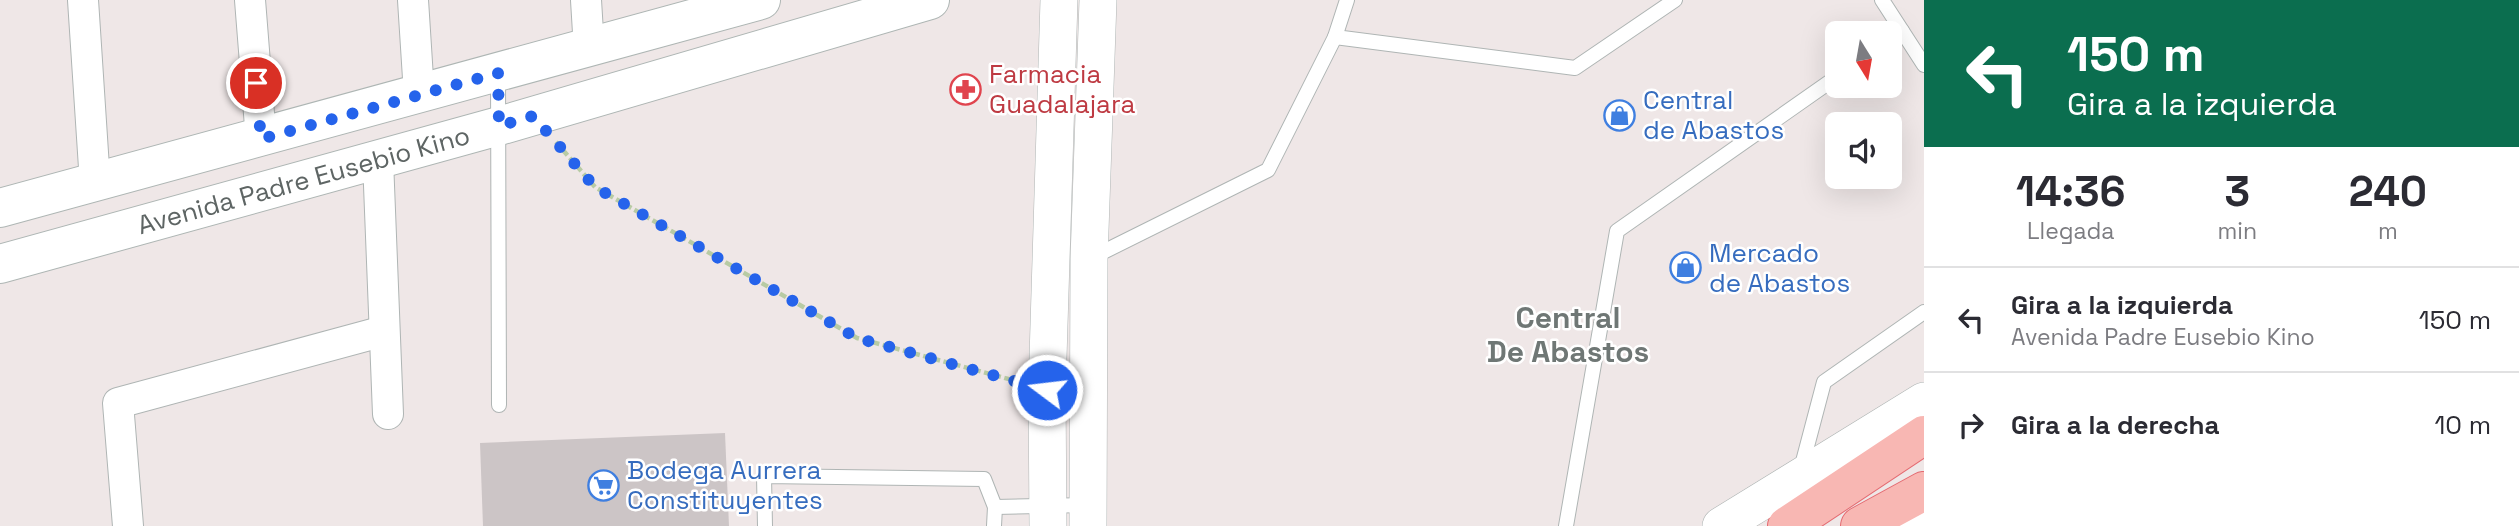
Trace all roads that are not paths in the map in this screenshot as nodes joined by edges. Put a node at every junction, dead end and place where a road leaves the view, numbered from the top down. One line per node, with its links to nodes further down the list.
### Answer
1 (83, 0): 23 (street)
2 (250, 0): 21 (street)
3 (413, 0): 19 (street)
4 (586, 0): 15 (street)
5 (930, 0): 20 (main road, Avenida Padre Eusebio Kino)
6 (1059, 0): 37 (street)
7 (1098, 0): 25 (street)
8 (1347, 0): 13 (lane)
9 (1675, 0): 13 (lane)
10 (1882, 0): 12 (lane)
11 (756, 1): 15 (main road, Avenida Padre Eusebio Kino)
12 (1890, 21)
13 (1335, 37): 25 (lane)
14 (1902, 41): 16 (lane)
15 (589, 49): 17 (main road, Avenida Padre Eusebio Kino)
16 (1924, 65)
17 (498, 73): 19 (main road, Avenida Padre Eusebio Kino); 20 (lane)
18 (1825, 85): 42 (lane)
19 (419, 94): 21 (main road, Avenida Padre Eusebio Kino)
20 (516, 121): 22 (main road, Avenida Padre Eusebio Kino); 30 (lane)
21 (261, 139): 23 (main road, Avenida Padre Eusebio Kino)
22 (378, 160): 26 (main road, Avenida Padre Eusebio Kino); 28 (street)
23 (95, 183): 24 (main road, Avenida Padre Eusebio Kino)
24 (0, 208)
25 (1089, 259): 36 (street)
26 (0, 264)
27 (1924, 312): 33 (lane)
28 (384, 331): 31 (street); 39 (street)
29 (1924, 401): 33 (street)
30 (499, 404)
31 (388, 414)
32 (1924, 435): 44 (main road)
33 (1799, 478): 43 (street)
34 (1924, 491): 45 (main road)
35 (995, 507): 37 (lane); 40 (lane); 41 (lane)
36 (1088, 515): 37 (lane)
37 (1048, 516)
38 (1924, 519): 46 (main road)
39 (128, 526)
40 (765, 526)
41 (994, 526)
42 (1566, 526)
43 (1721, 526)
44 (1787, 526)
45 (1860, 526)
46 (1913, 526)

